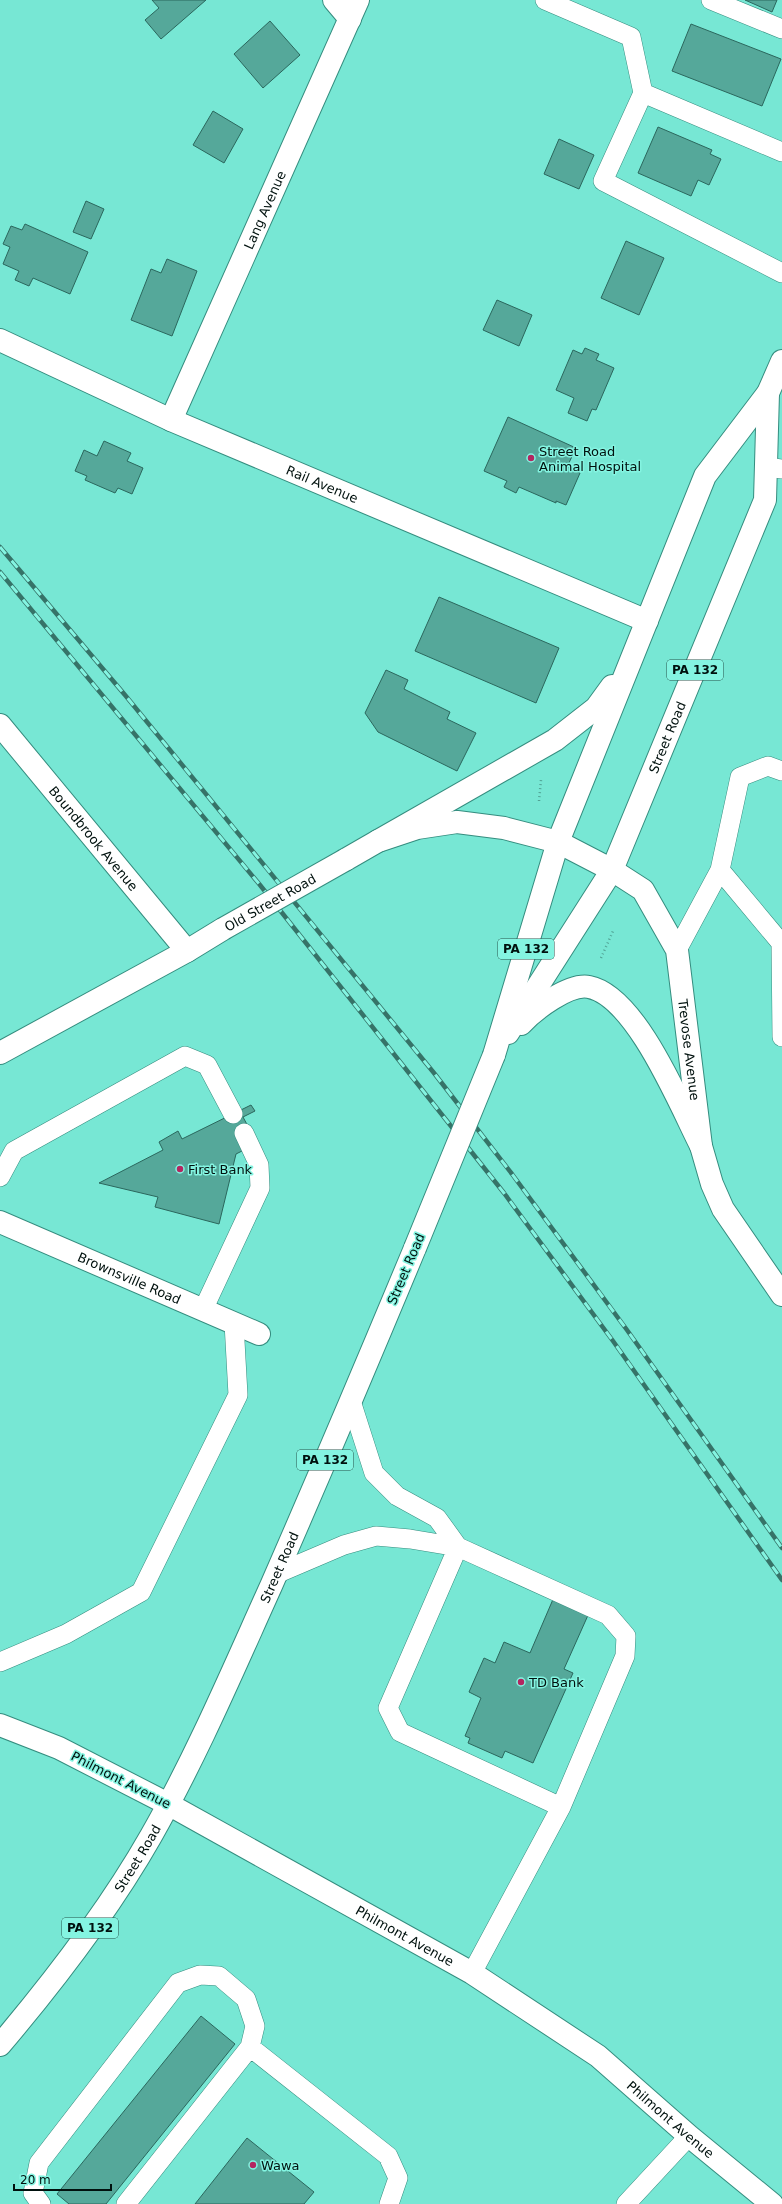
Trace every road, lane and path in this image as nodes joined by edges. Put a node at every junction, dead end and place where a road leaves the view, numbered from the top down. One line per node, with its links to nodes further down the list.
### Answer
1 (334, 0): 4 (main road)
2 (545, 0): 6 (lane)
3 (711, 0): 5 (lane)
4 (354, 10): 12 (main road, Lang Avenue)
5 (782, 30)
6 (643, 93): 7 (lane); 8 (lane)
7 (782, 152)
8 (782, 273)
9 (0, 340): 12 (main road, Rail Avenue)
10 (782, 361): 11 (main road, Street Road / PA 132)
11 (768, 393): 13 (main road, Street Road / PA 132); 14 (main road, Street Road / PA 132)
12 (170, 420): 14 (main road, Rail Avenue)
13 (774, 468): 22 (main road, Street Road / PA 132)
14 (647, 621): 15 (main road, Street Road / PA 132)
15 (631, 660): 20 (main road); 21 (main road, Street Road / PA 132)
16 (0, 725): 26 (main road, Boundbrook Avenue)
17 (782, 771): 23 (lane)
18 (541, 777): 19 (path)
19 (539, 801)
20 (378, 841): 21 (main road, Old Street Road); 26 (main road, Old Street Road, bridge)
21 (558, 842): 22 (main road, Trevose Avenue); 30 (main road, Street Road / PA 132)
22 (612, 870): 25 (main road, Trevose Avenue); 30 (main road, Street Road / PA 132)
23 (720, 870): 25 (lane); 28 (lane)
24 (613, 931): 27 (path)
25 (677, 950): 33 (main road, Trevose Avenue)
26 (187, 951): 29 (main road, Old Street Road)
27 (601, 958)
28 (782, 1037)
29 (0, 1053)
30 (494, 1055): 33 (main road); 40 (main road, Street Road / PA 132, bridge)
31 (233, 1114): 34 (lane)
32 (244, 1133): 37 (lane)
33 (701, 1146): 36 (main road, Trevose Avenue)
34 (0, 1176)
35 (0, 1222): 37 (main road, Brownsville Road)
36 (782, 1295)
37 (203, 1310): 38 (main road, Brownsville Road)
38 (234, 1323): 39 (main road, Brownsville Road); 43 (lane)
39 (259, 1334)
40 (351, 1401): 41 (lane); 42 (main road, Street Road / PA 132)
41 (458, 1548): 42 (lane); 46 (lane); 46 (lane)
42 (276, 1574): 45 (main road, Street Road / PA 132)
43 (0, 1662)
44 (0, 1725): 45 (main road, Philmont Avenue)
45 (168, 1804): 47 (main road, Philmont Avenue); 48 (main road, Street Road / PA 132)
46 (560, 1807): 47 (lane)
47 (472, 1973): 50 (main road, Philmont Avenue)
48 (0, 2045)
49 (250, 2047): 51 (lane); 52 (lane); 53 (lane)
50 (689, 2136): 54 (lane); 55 (main road, Philmont Avenue)
51 (41, 2204)
52 (126, 2204)
53 (389, 2204)
54 (626, 2204)
55 (772, 2204)

